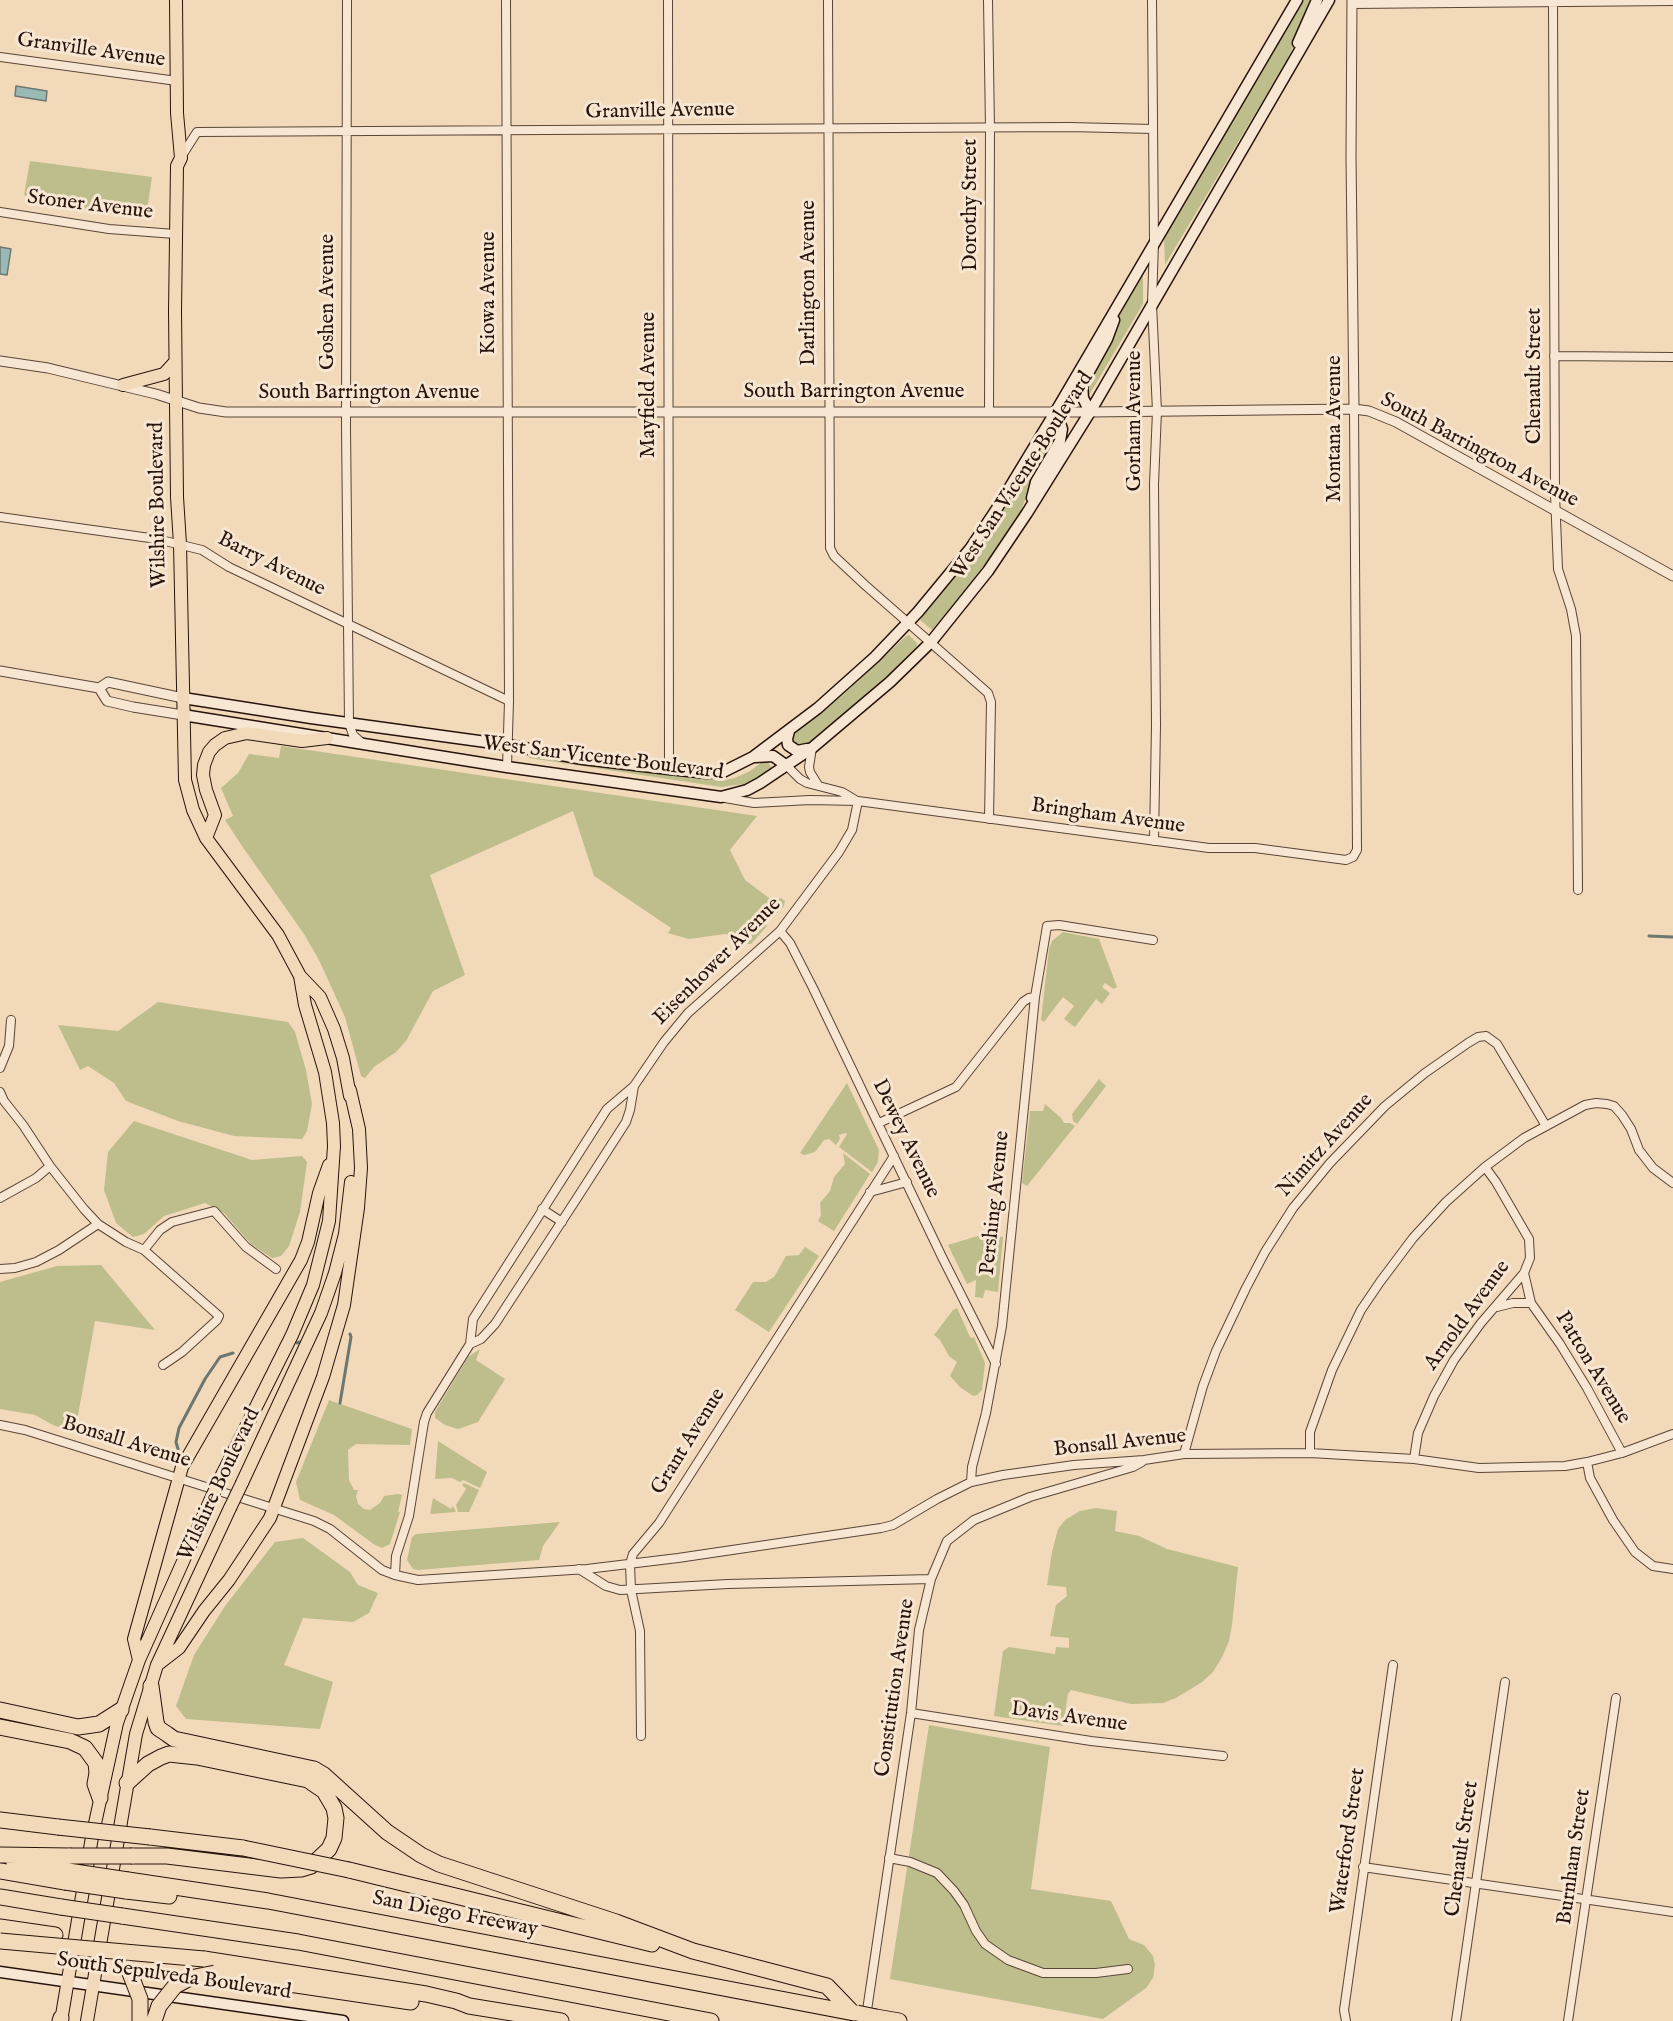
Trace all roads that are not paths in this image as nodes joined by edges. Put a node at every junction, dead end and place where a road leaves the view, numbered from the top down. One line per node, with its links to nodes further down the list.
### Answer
1 (176, 0): 16 (main road, Wilshire Boulevard)
2 (347, 0): 20 (street, Goshen Avenue)
3 (506, 0): 22 (street, Kiowa Avenue)
4 (668, 0): 21 (street, Mayfield Avenue)
5 (828, 0): 18 (street, Darlington Avenue)
6 (988, 0): 17 (street, Dorothy Street)
7 (1152, 0): 19 (street, Gorham Avenue)
8 (1297, 0): 26 (main road, West San Vicente Boulevard)
9 (1317, 0): 15 (main road)
10 (1329, 0): 15 (main road, West San Vicente Boulevard)
11 (1673, 1): 13 (street)
12 (1352, 2): 13 (street); 35 (street, Montana Avenue)
13 (1553, 3): 29 (street, Chenault Street)
14 (0, 57): 16 (street, Granville Avenue)
15 (1290, 66): 28 (main road, West San Vicente Boulevard)
16 (177, 81): 23 (main road, Wilshire Boulevard)
17 (990, 128): 18 (street, Granville Avenue); 19 (street, Granville Avenue); 36 (street, Dorothy Street)
18 (828, 129): 21 (street, Granville Avenue); 42 (street, Darlington Avenue)
19 (1153, 129): 26 (street, Gorham Avenue)
20 (348, 130): 22 (street, Granville Avenue); 23 (street, Granville Avenue); 39 (street, Goshen Avenue)
21 (669, 130): 22 (street, Granville Avenue); 41 (street, Mayfield Avenue)
22 (508, 131): 40 (street, Kiowa Avenue)
23 (181, 158): 25 (main road, Wilshire Boulevard)
24 (0, 212): 25 (street, Stoner Avenue)
25 (175, 234): 32 (main road, Wilshire Boulevard)
26 (1154, 242): 27 (main road, West San Vicente Boulevard); 28 (street, Gorham Avenue)
27 (1124, 292): 37 (main road, West San Vicente Boulevard); 43 (main road)
28 (1152, 304): 38 (street, Gorham Avenue); 43 (main road, West San Vicente Boulevard)
29 (1554, 356): 30 (street); 44 (street, Chenault Street)
30 (1673, 357)
31 (0, 361): 33 (street, South Barrington Avenue)
32 (175, 362): 33 (main road); 34 (main road, Wilshire Boulevard)
33 (123, 386): 34 (street, South Barrington Avenue)
34 (176, 402): 39 (street, South Barrington Avenue); 47 (main road, Wilshire Boulevard)
35 (1354, 409): 38 (street, South Barrington Avenue); 44 (street, South Barrington Avenue); 73 (street, Montana Avenue)
36 (989, 411): 37 (street, South Barrington Avenue); 42 (street, South Barrington Avenue)
37 (1056, 411): 43 (street, South Barrington Avenue); 45 (main road); 49 (main road, West San Vicente Boulevard)
38 (1156, 411): 43 (street, South Barrington Avenue); 72 (street, Gorham Avenue)
39 (347, 412): 40 (street, South Barrington Avenue); 50 (street, Goshen Avenue)
40 (508, 412): 41 (street, South Barrington Avenue); 55 (street, Kiowa Avenue)
41 (668, 412): 42 (street, South Barrington Avenue); 66 (street, Mayfield Avenue)
42 (828, 412): 49 (street, Darlington Avenue)
43 (1090, 412): 45 (main road, West San Vicente Boulevard)
44 (1556, 512): 48 (street, South Barrington Avenue); 74 (street, Chenault Street)
45 (1027, 513): 51 (main road, West San Vicente Boulevard)
46 (0, 517): 47 (street, Barry Avenue)
47 (180, 544): 50 (street, Barry Avenue); 54 (main road, Wilshire Boulevard)
48 (1673, 576)
49 (909, 623): 51 (street, Darlington Avenue); 58 (main road, West San Vicente Boulevard)
50 (348, 624): 55 (street, Barry Avenue); 57 (street, Goshen Avenue)
51 (931, 642): 62 (main road, West San Vicente Boulevard); 70 (street, Darlington Avenue)
52 (0, 671): 53 (street)
53 (99, 688): 54 (street); 56 (street)
54 (183, 698): 56 (main road, Wilshire Boulevard); 57 (main road, West San Vicente Boulevard)
55 (509, 701): 61 (street, Kiowa Avenue)
56 (183, 715): 59 (main road, West San Vicente Boulevard); 71 (main road, Wilshire Boulevard)
57 (349, 723): 60 (street); 61 (main road, West San Vicente Boulevard)
58 (789, 731): 62 (main road); 63 (main road, West San Vicente Boulevard)
59 (327, 738): 60 (main road, West San Vicente Boulevard); 71 (main road)
60 (362, 743): 65 (main road, West San Vicente Boulevard)
61 (508, 745): 65 (street, Kiowa Avenue); 66 (main road, West San Vicente Boulevard)
62 (812, 748): 64 (main road, West San Vicente Boulevard); 67 (street)
63 (753, 757): 64 (main road); 66 (main road, West San Vicente Boulevard)
64 (787, 766): 67 (street, Bringham Avenue); 68 (main road, West San Vicente Boulevard)
65 (507, 767): 68 (main road, West San Vicente Boulevard)
66 (669, 769)
67 (818, 785): 69 (street, Bringham Avenue)
68 (721, 797): 69 (street, Bringham Avenue)
69 (858, 801): 70 (street, Bringham Avenue); 75 (street, Eisenhower Avenue)
70 (989, 819): 72 (street, Bringham Avenue)
71 (206, 838): 77 (main road, Wilshire Boulevard)
72 (1154, 841): 73 (street, Bringham Avenue)
73 (1353, 857)
74 (1578, 890)
75 (780, 931): 81 (street, Eisenhower Avenue); 84 (street, Dewey Avenue)
76 (1153, 940): 78 (street, Pershing Avenue)
77 (300, 976): 82 (main road, Wilshire Boulevard); 86 (main road, Wilshire Boulevard)
78 (1035, 998): 84 (street); 104 (street, Pershing Avenue)
79 (11, 1020): 80 (street)
80 (0, 1068)
81 (634, 1086): 94 (street, Eisenhower Avenue); 95 (street, Eisenhower Avenue)
82 (350, 1090): 116 (main road); 124 (main road, Wilshire Boulevard, bridge)
83 (0, 1092): 88 (street)
84 (879, 1123): 87 (street, Dewey Avenue)
85 (1546, 1126): 89 (street); 91 (street); 110 (street, Nimitz Avenue)
86 (334, 1153): 114 (main road); 123 (main road, Wilshire Boulevard, bridge)
87 (894, 1156): 90 (street, Dewey Avenue); 92 (street, Grant Avenue)
88 (50, 1166): 93 (street); 96 (street)
89 (1485, 1167): 100 (street, Arnold Avenue); 109 (street)
90 (907, 1182): 92 (street); 104 (street, Dewey Avenue)
91 (1673, 1183)
92 (870, 1192): 117 (street, Grant Avenue)
93 (0, 1198)
94 (542, 1209): 95 (street); 103 (street, Eisenhower Avenue)
95 (562, 1222): 103 (street, Eisenhower Avenue)
96 (98, 1224): 97 (street); 98 (street)
97 (144, 1250): 99 (street); 105 (street)
98 (0, 1269)
99 (276, 1269)
100 (1524, 1273): 101 (street, Patton Avenue); 102 (street, Arnold Avenue)
101 (1531, 1303): 102 (street, Patton Avenue); 108 (street, Patton Avenue)
102 (1496, 1307): 111 (street, Arnold Avenue)
103 (470, 1344): 120 (street, Eisenhower Avenue)
104 (996, 1364): 115 (street, Pershing Avenue)
105 (163, 1365)
106 (0, 1425): 114 (street, Bonsall Avenue)
107 (1673, 1434): 108 (street, Bonsall Avenue)
108 (1622, 1452): 113 (street, Bonsall Avenue)
109 (1310, 1453): 110 (street, Bonsall Avenue); 111 (street, Bonsall Avenue)
110 (1184, 1454): 112 (street, Bonsall Avenue)
111 (1414, 1459): 113 (street, Bonsall Avenue)
112 (1144, 1460): 115 (street, Bonsall Avenue); 121 (street, Constitution Avenue)
113 (1587, 1462): 119 (street)
114 (178, 1478): 116 (street, Bonsall Avenue); 123 (main road)
115 (971, 1482): 117 (street, Bonsall Avenue)
116 (274, 1509): 120 (street, Bonsall Avenue); 124 (main road)
117 (630, 1564): 118 (street, Bonsall Avenue); 122 (street)
118 (579, 1569): 120 (street, Bonsall Avenue); 122 (street)
119 (1673, 1569)
120 (394, 1575)
121 (931, 1579): 122 (street); 131 (street, Constitution Avenue)
122 (631, 1590): 133 (street)
123 (139, 1660): 130 (main road, Wilshire Boulevard)
124 (158, 1665): 127 (main road, Wilshire Boulevard)
125 (1393, 1665): 141 (street, Waterford Street)
126 (1505, 1682): 144 (street, Chenault Street)
127 (151, 1686): 135 (main road, Wilshire Boulevard); 150 (highway)
128 (1616, 1698): 146 (street, Burnham Street)
129 (0, 1710): 130 (highway)
130 (121, 1710): 136 (main road, Wilshire Boulevard)
131 (911, 1713): 134 (street, Davis Avenue); 139 (street, Constitution Avenue)
132 (0, 1726): 136 (highway)
133 (641, 1736)
134 (1223, 1756)
135 (127, 1784): 142 (highway, bridge); 154 (main road, Wilshire Boulevard)
136 (100, 1797): 153 (main road, Wilshire Boulevard)
137 (0, 1820): 150 (highway, bridge)
138 (0, 1855): 142 (highway)
139 (889, 1858): 151 (street); 156 (street, Constitution Avenue)
140 (0, 1861): 142 (highway, San Diego Freeway)
141 (1363, 1867): 144 (street); 165 (street, Waterford Street)
142 (68, 1870): 143 (highway); 156 (highway, San Diego Freeway, bridge)
143 (0, 1871)
144 (1476, 1884): 146 (street); 166 (street, Chenault Street)
145 (2, 1896): 163 (highway, bridge)
146 (1587, 1900): 147 (street); 167 (street, Burnham Street)
147 (1673, 1912)
148 (0, 1927): 159 (highway, bridge)
149 (0, 1941): 155 (highway, bridge)
150 (693, 1951): 156 (highway)
151 (1128, 1969)
152 (0, 1972): 153 (main road, South Sepulveda Boulevard)
153 (68, 1981): 154 (main road, South Sepulveda Boulevard); 157 (main road, Wilshire Boulevard)
154 (93, 1985): 158 (main road, Wilshire Boulevard); 161 (main road, South Sepulveda Boulevard)
155 (469, 2007): 160 (highway, bridge); 162 (highway)
156 (859, 2017): 164 (highway, San Diego Freeway)
157 (61, 2020)
158 (87, 2021)
159 (140, 2021)
160 (154, 2021)
161 (344, 2021)
162 (561, 2021)
163 (711, 2021)
164 (899, 2021)
165 (1346, 2021)
166 (1456, 2021)
167 (1568, 2021)

